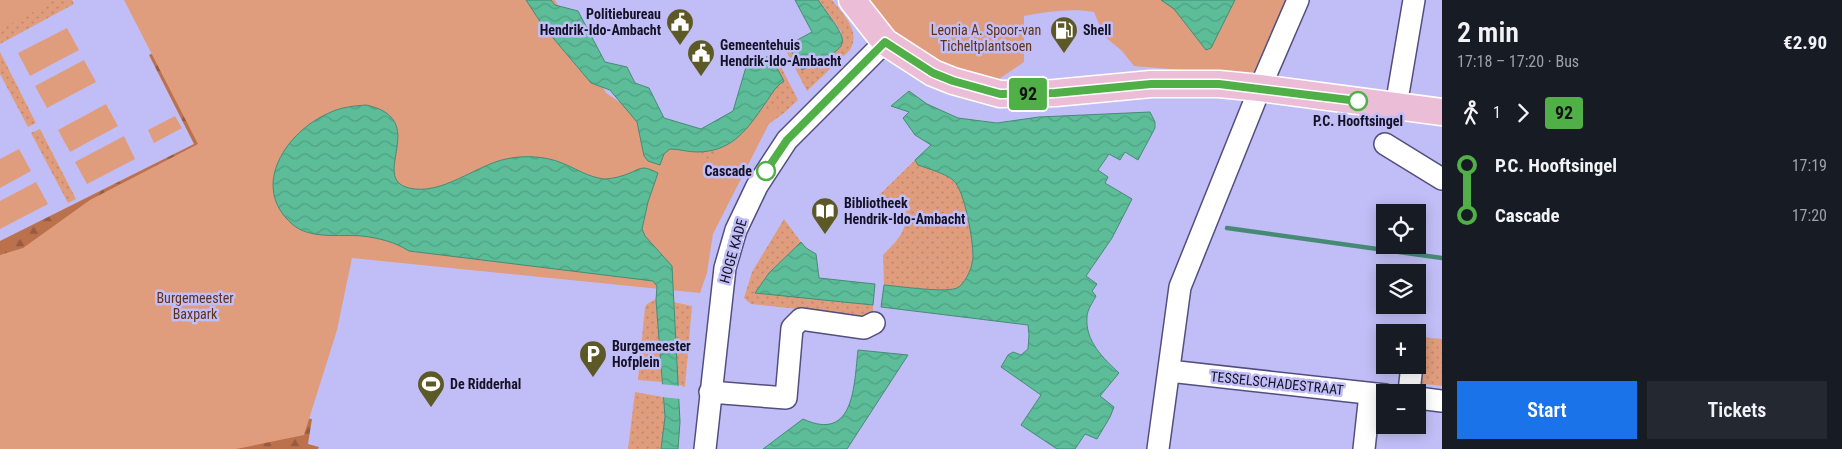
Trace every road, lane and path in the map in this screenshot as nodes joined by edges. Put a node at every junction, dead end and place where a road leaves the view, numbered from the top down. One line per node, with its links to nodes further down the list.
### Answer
1 (852, 0): 4 (main road)
2 (1298, 0): 5 (street)
3 (1414, 0): 6 (street)
4 (885, 42): 5 (main road); 12 (street, HOGE KADE)
5 (1260, 88): 6 (main road); 11 (street)
6 (1396, 106): 7 (main road)
7 (1442, 112)
8 (1385, 144): 9 (street)
9 (1442, 179)
10 (874, 323): 12 (street)
11 (1169, 371): 13 (street, TESSELSCHADESTRAAT); 18 (street)
12 (710, 392): 17 (street, HOGE KADE)
13 (1376, 394)
14 (1376, 398): 19 (street)
15 (1426, 399): 16 (street)
16 (1442, 402)
17 (705, 449)
18 (1158, 449)
19 (1364, 449)

